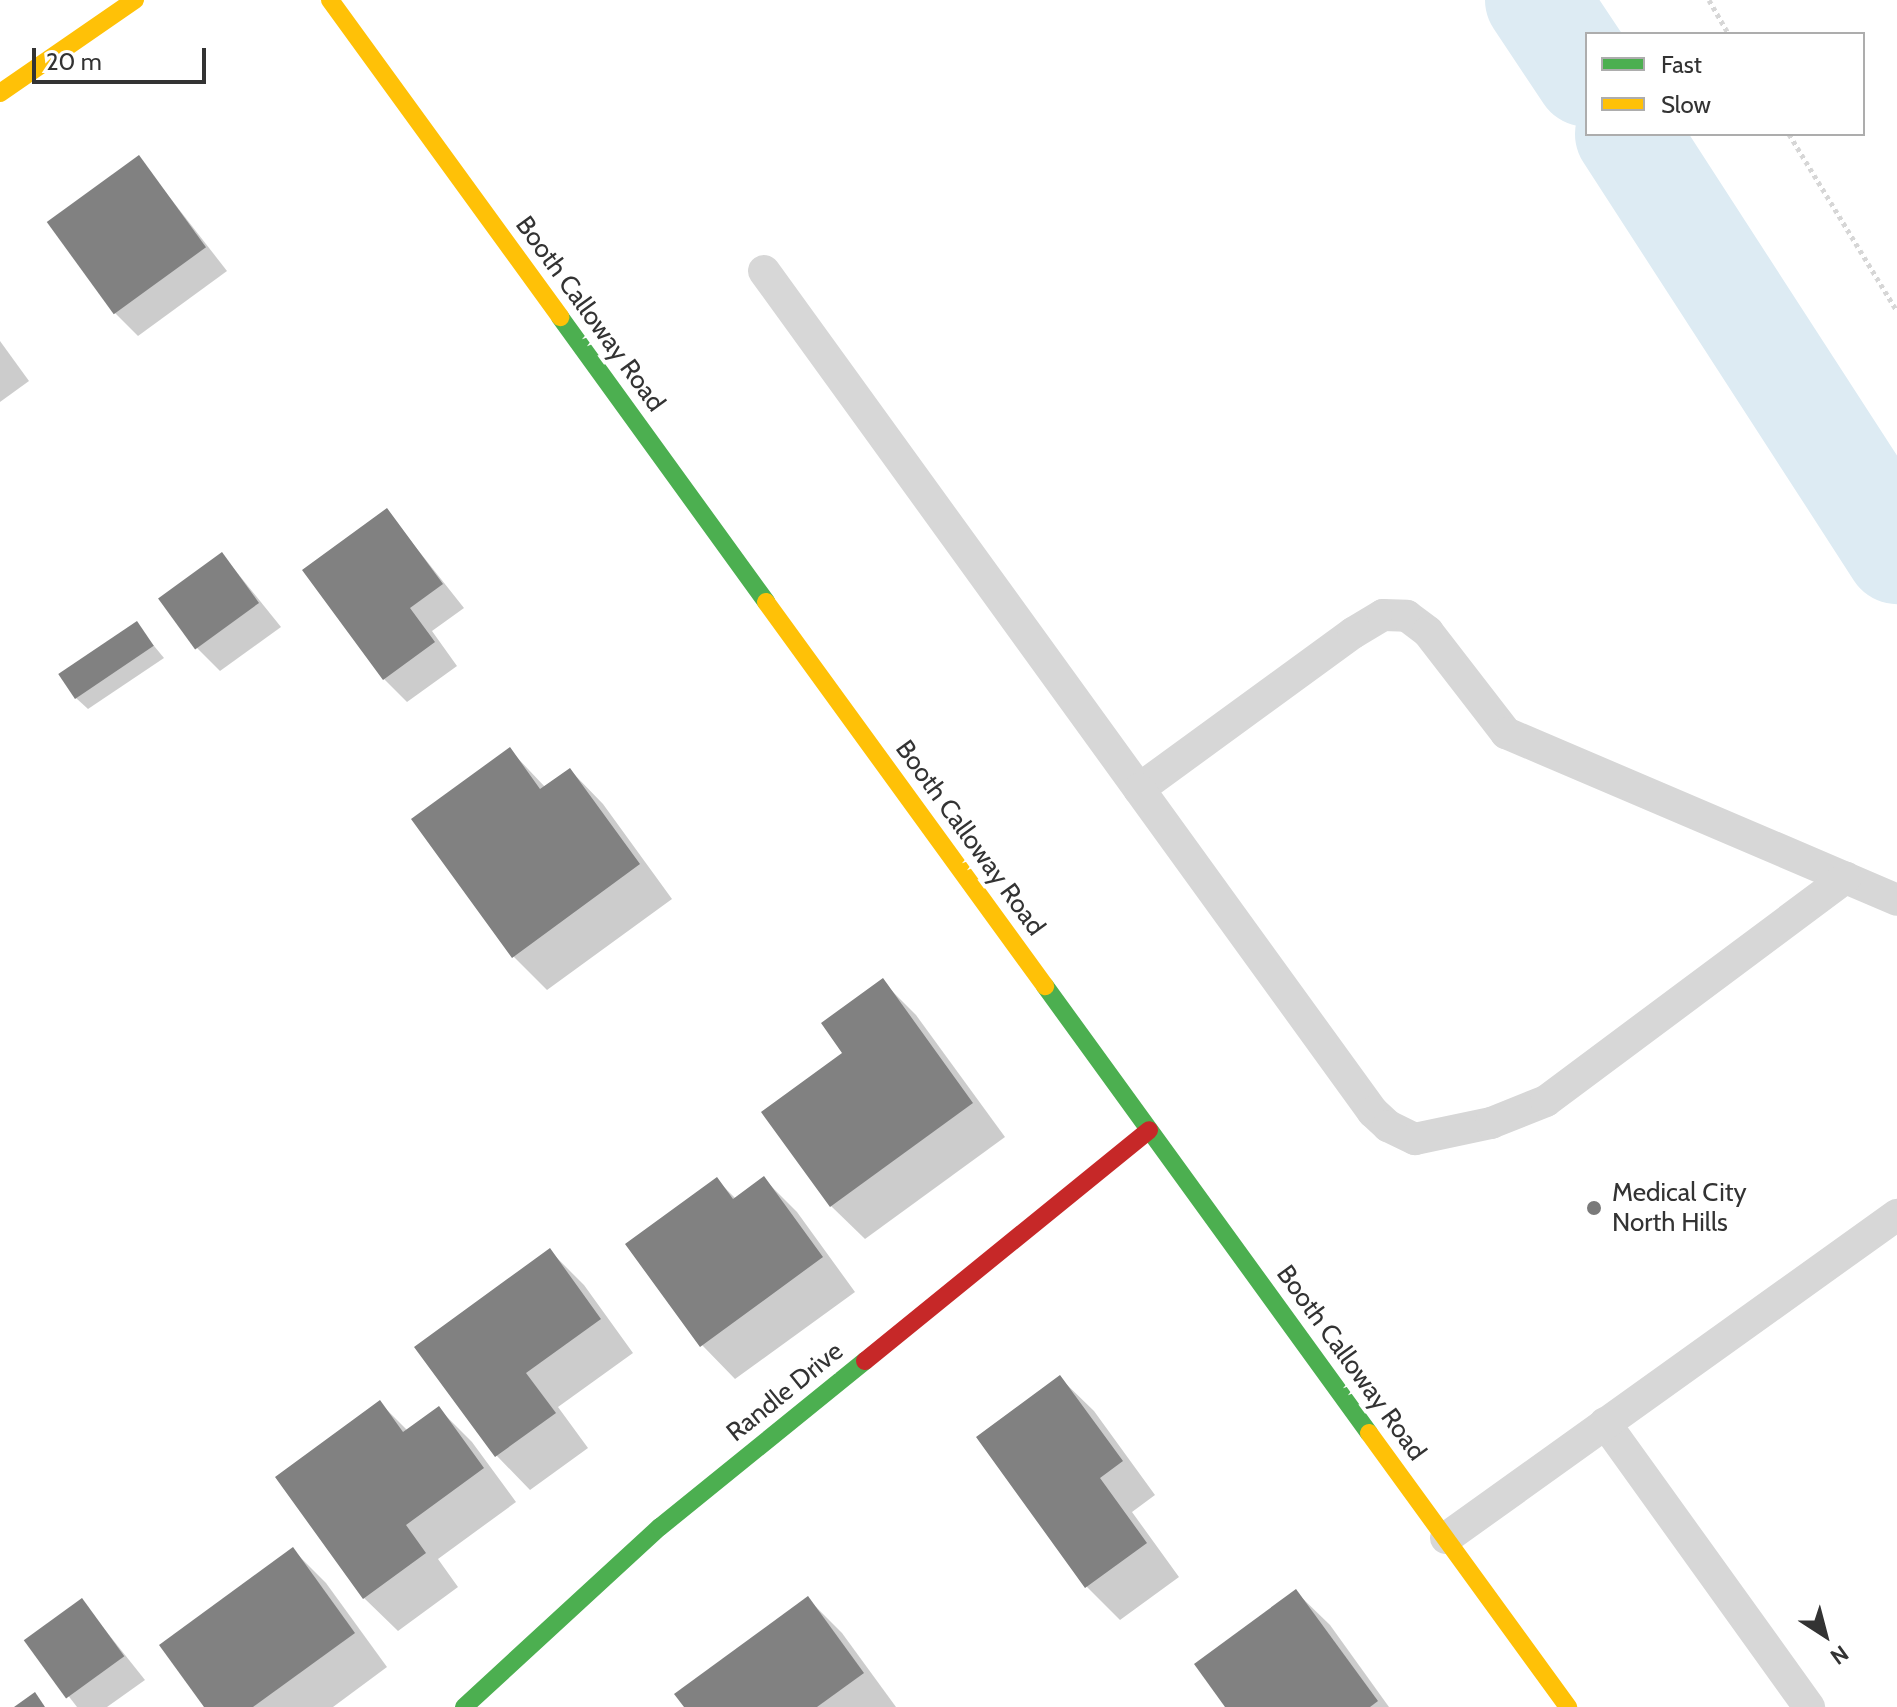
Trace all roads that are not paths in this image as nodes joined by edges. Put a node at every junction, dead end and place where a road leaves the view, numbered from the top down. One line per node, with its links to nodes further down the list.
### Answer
1 (135, 0): 3 (street)
2 (330, 0): 8 (street, Booth Calloway Road)
3 (0, 93)
4 (764, 271): 5 (lane)
5 (1139, 789): 6 (lane); 6 (lane)
6 (1846, 877): 7 (lane)
7 (1897, 900)
8 (1149, 1130): 11 (street, Booth Calloway Road); 12 (street, Randle Drive)
9 (1897, 1215): 10 (lane)
10 (1605, 1423): 11 (lane); 14 (lane)
11 (1446, 1538): 13 (street, Booth Calloway Road)
12 (464, 1707)
13 (1568, 1707)
14 (1809, 1707)

